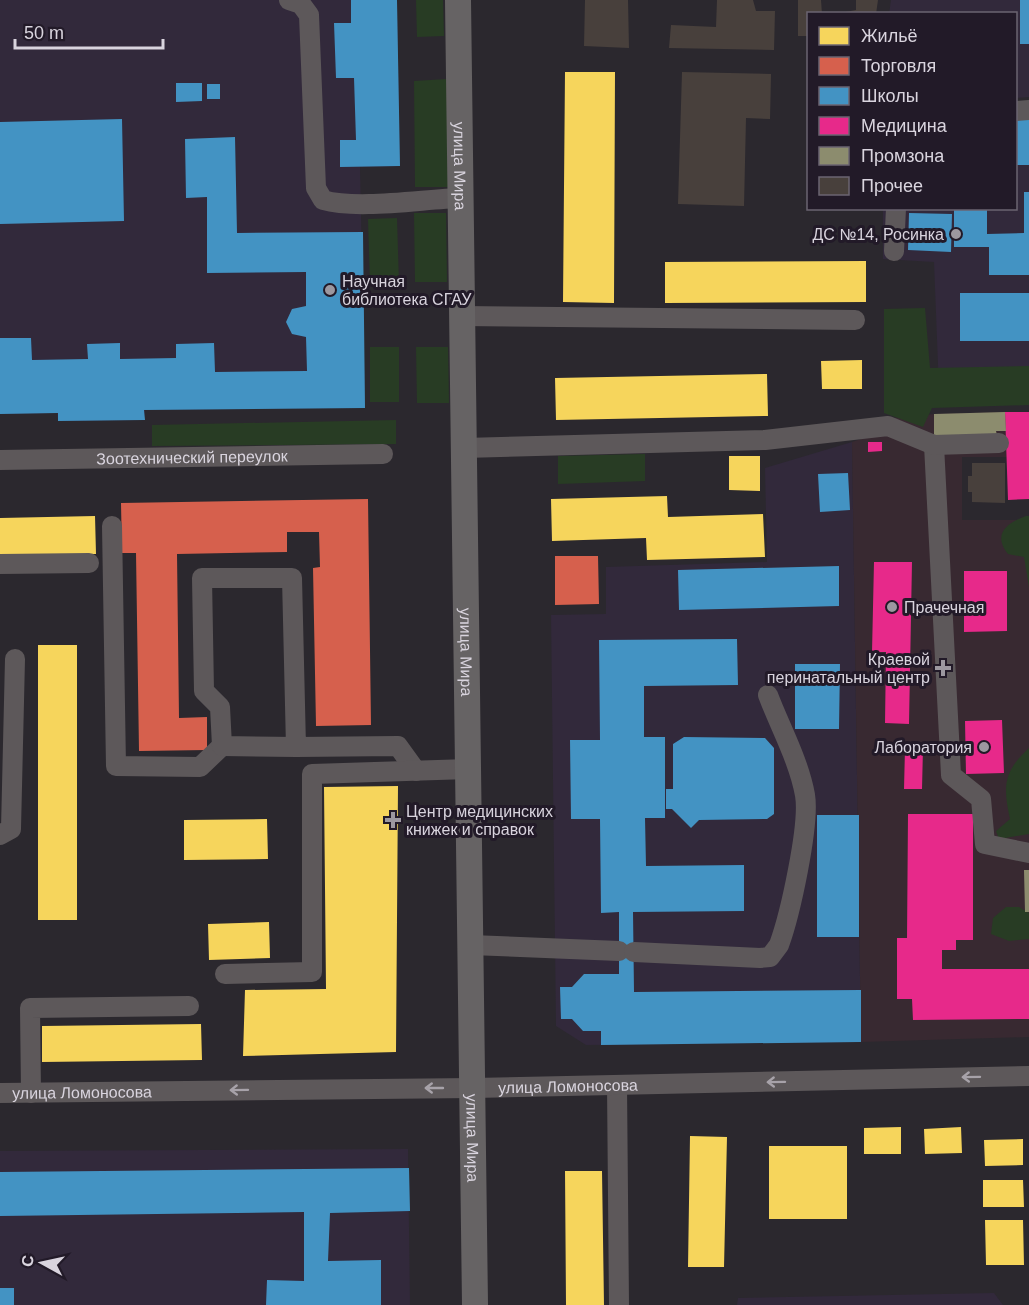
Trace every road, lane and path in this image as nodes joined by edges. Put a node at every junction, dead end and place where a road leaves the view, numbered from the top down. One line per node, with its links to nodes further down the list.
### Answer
1 (289, 0): 3 (street)
2 (458, 0): 3 (main road, улица Мира)
3 (461, 198): 6 (main road, улица Мира)
4 (896, 210): 5 (street)
5 (894, 251)
6 (461, 316): 7 (street); 10 (main road, улица Мира)
7 (855, 320)
8 (999, 443): 9 (street)
9 (934, 445): 10 (street); 23 (street)
10 (464, 448): 20 (main road, улица Мира)
11 (383, 454): 12 (street, Зоотехнический переулок)
12 (0, 460)
13 (112, 526): 18 (street)
14 (89, 563): 15 (street)
15 (0, 564)
16 (15, 659): 22 (street)
17 (768, 695): 24 (street)
18 (222, 746): 19 (street); 19 (street)
19 (296, 747): 21 (street)
20 (469, 769): 21 (street); 24 (main road, улица Мира)
21 (416, 771): 25 (street)
22 (0, 835)
23 (1029, 853)
24 (471, 945): 29 (main road, улица Мира)
25 (225, 974)
26 (189, 1006): 31 (street)
27 (1029, 1076): 28 (street, улица Ломоносова, one-way to 28)
28 (617, 1085): 29 (street, улица Ломоносова); 33 (street)
29 (472, 1088): 31 (street, улица Ломоносова, one-way to 31); 32 (main road, улица Мира)
30 (0, 1093): 31 (street, улица Ломоносова)
31 (31, 1093)
32 (475, 1305)
33 (619, 1305)

